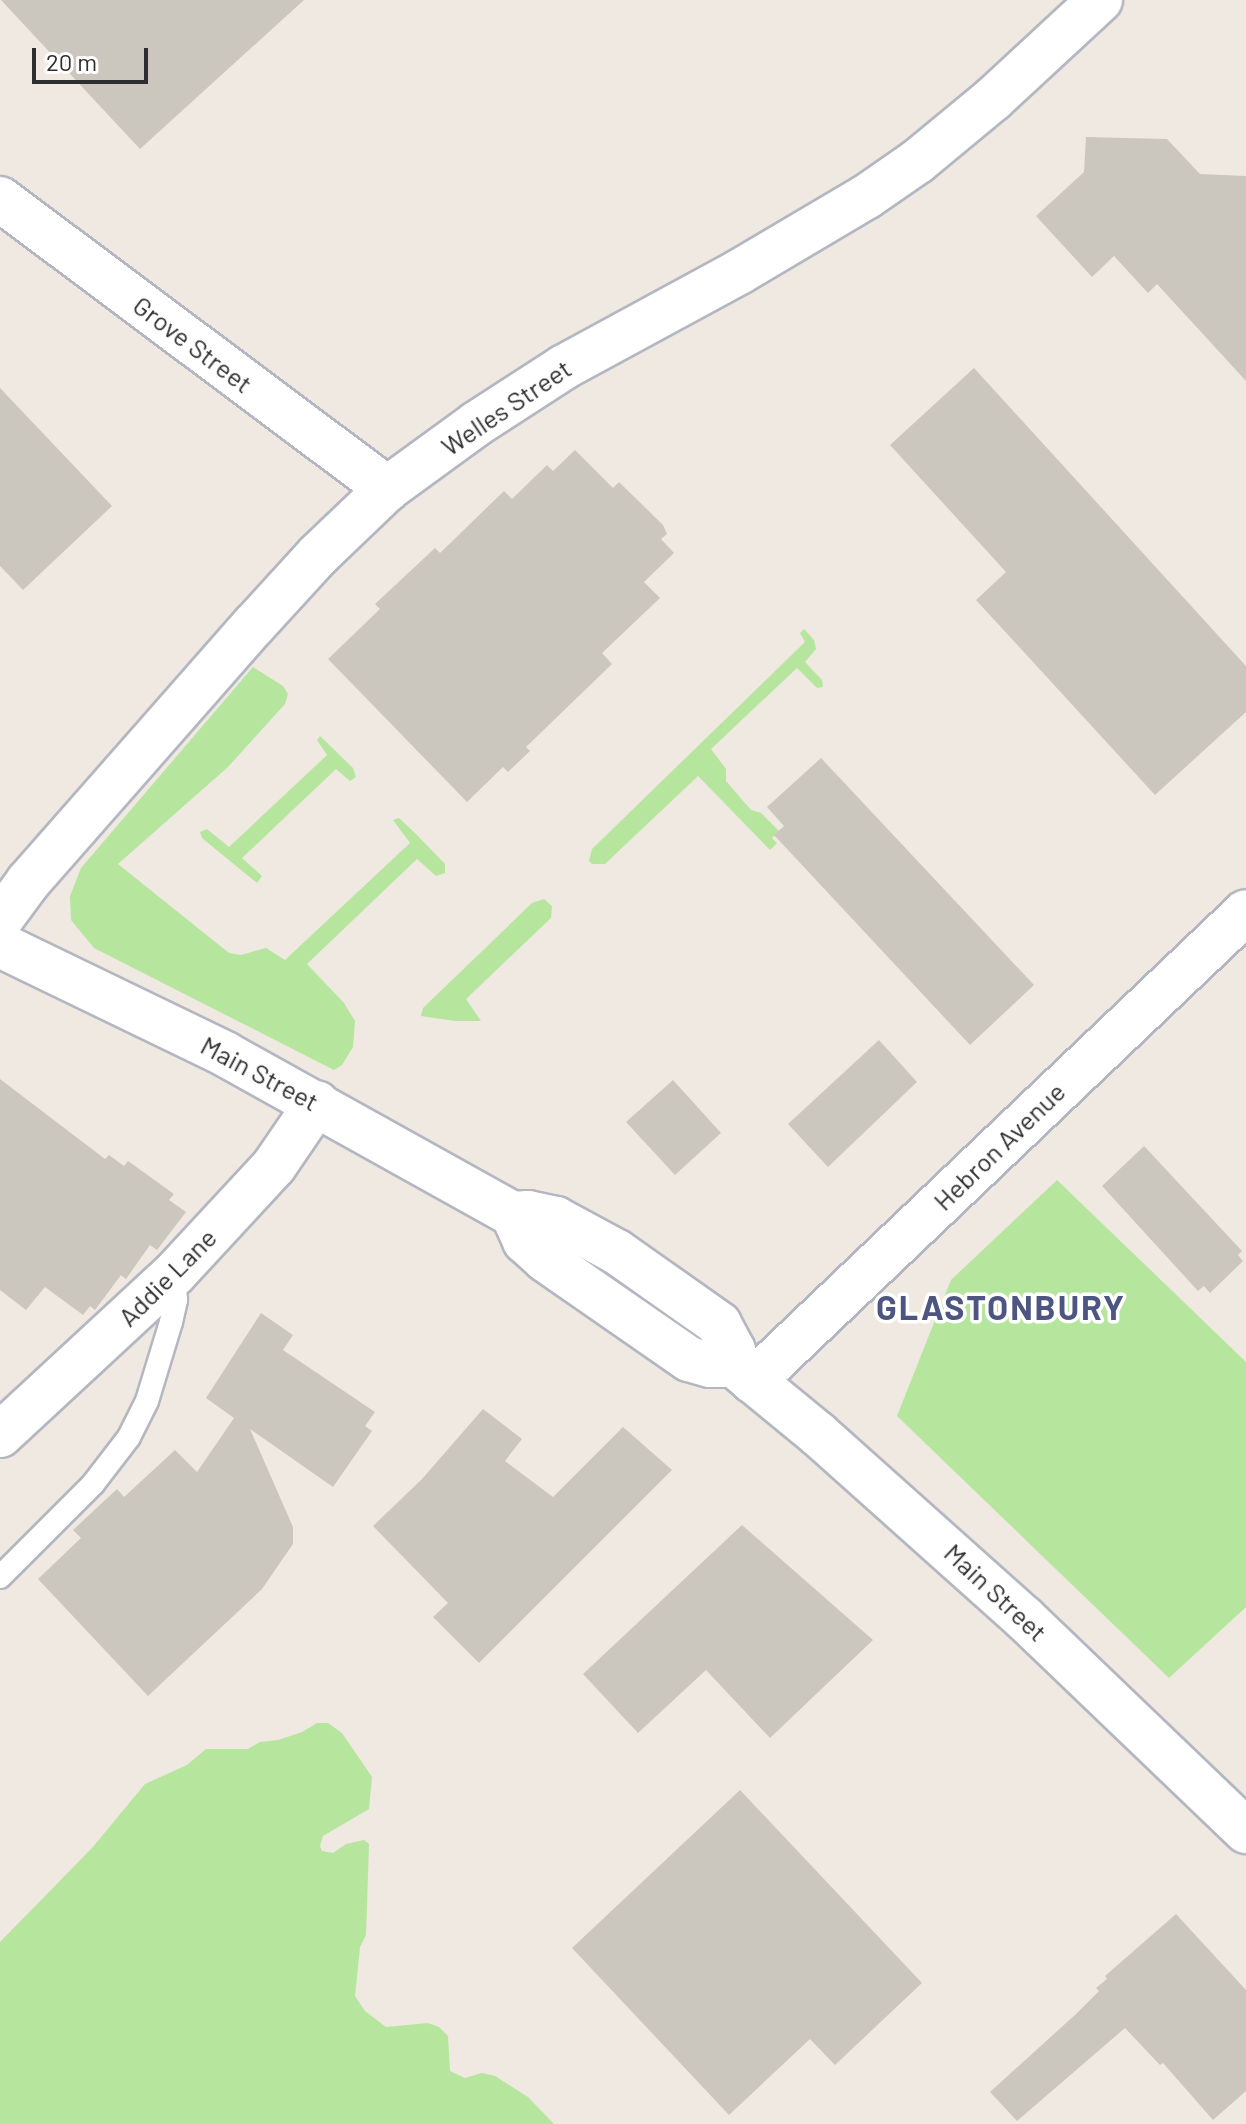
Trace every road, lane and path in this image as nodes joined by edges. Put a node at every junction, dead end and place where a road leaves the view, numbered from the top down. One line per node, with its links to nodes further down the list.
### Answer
1 (1100, 0): 3 (street, Welles Street)
2 (0, 199): 3 (street, Grove Street)
3 (387, 489): 5 (street, Welles Street)
4 (1246, 912): 9 (street, Hebron Avenue)
5 (0, 920)
6 (0, 945): 7 (street, Main Street)
7 (317, 1103): 8 (street, Addie Lane); 9 (street, Main Street)
8 (174, 1274): 10 (street, Addie Lane); 11 (lane)
9 (744, 1373): 12 (street, Main Street)
10 (0, 1435)
11 (0, 1577)
12 (1246, 1831)

